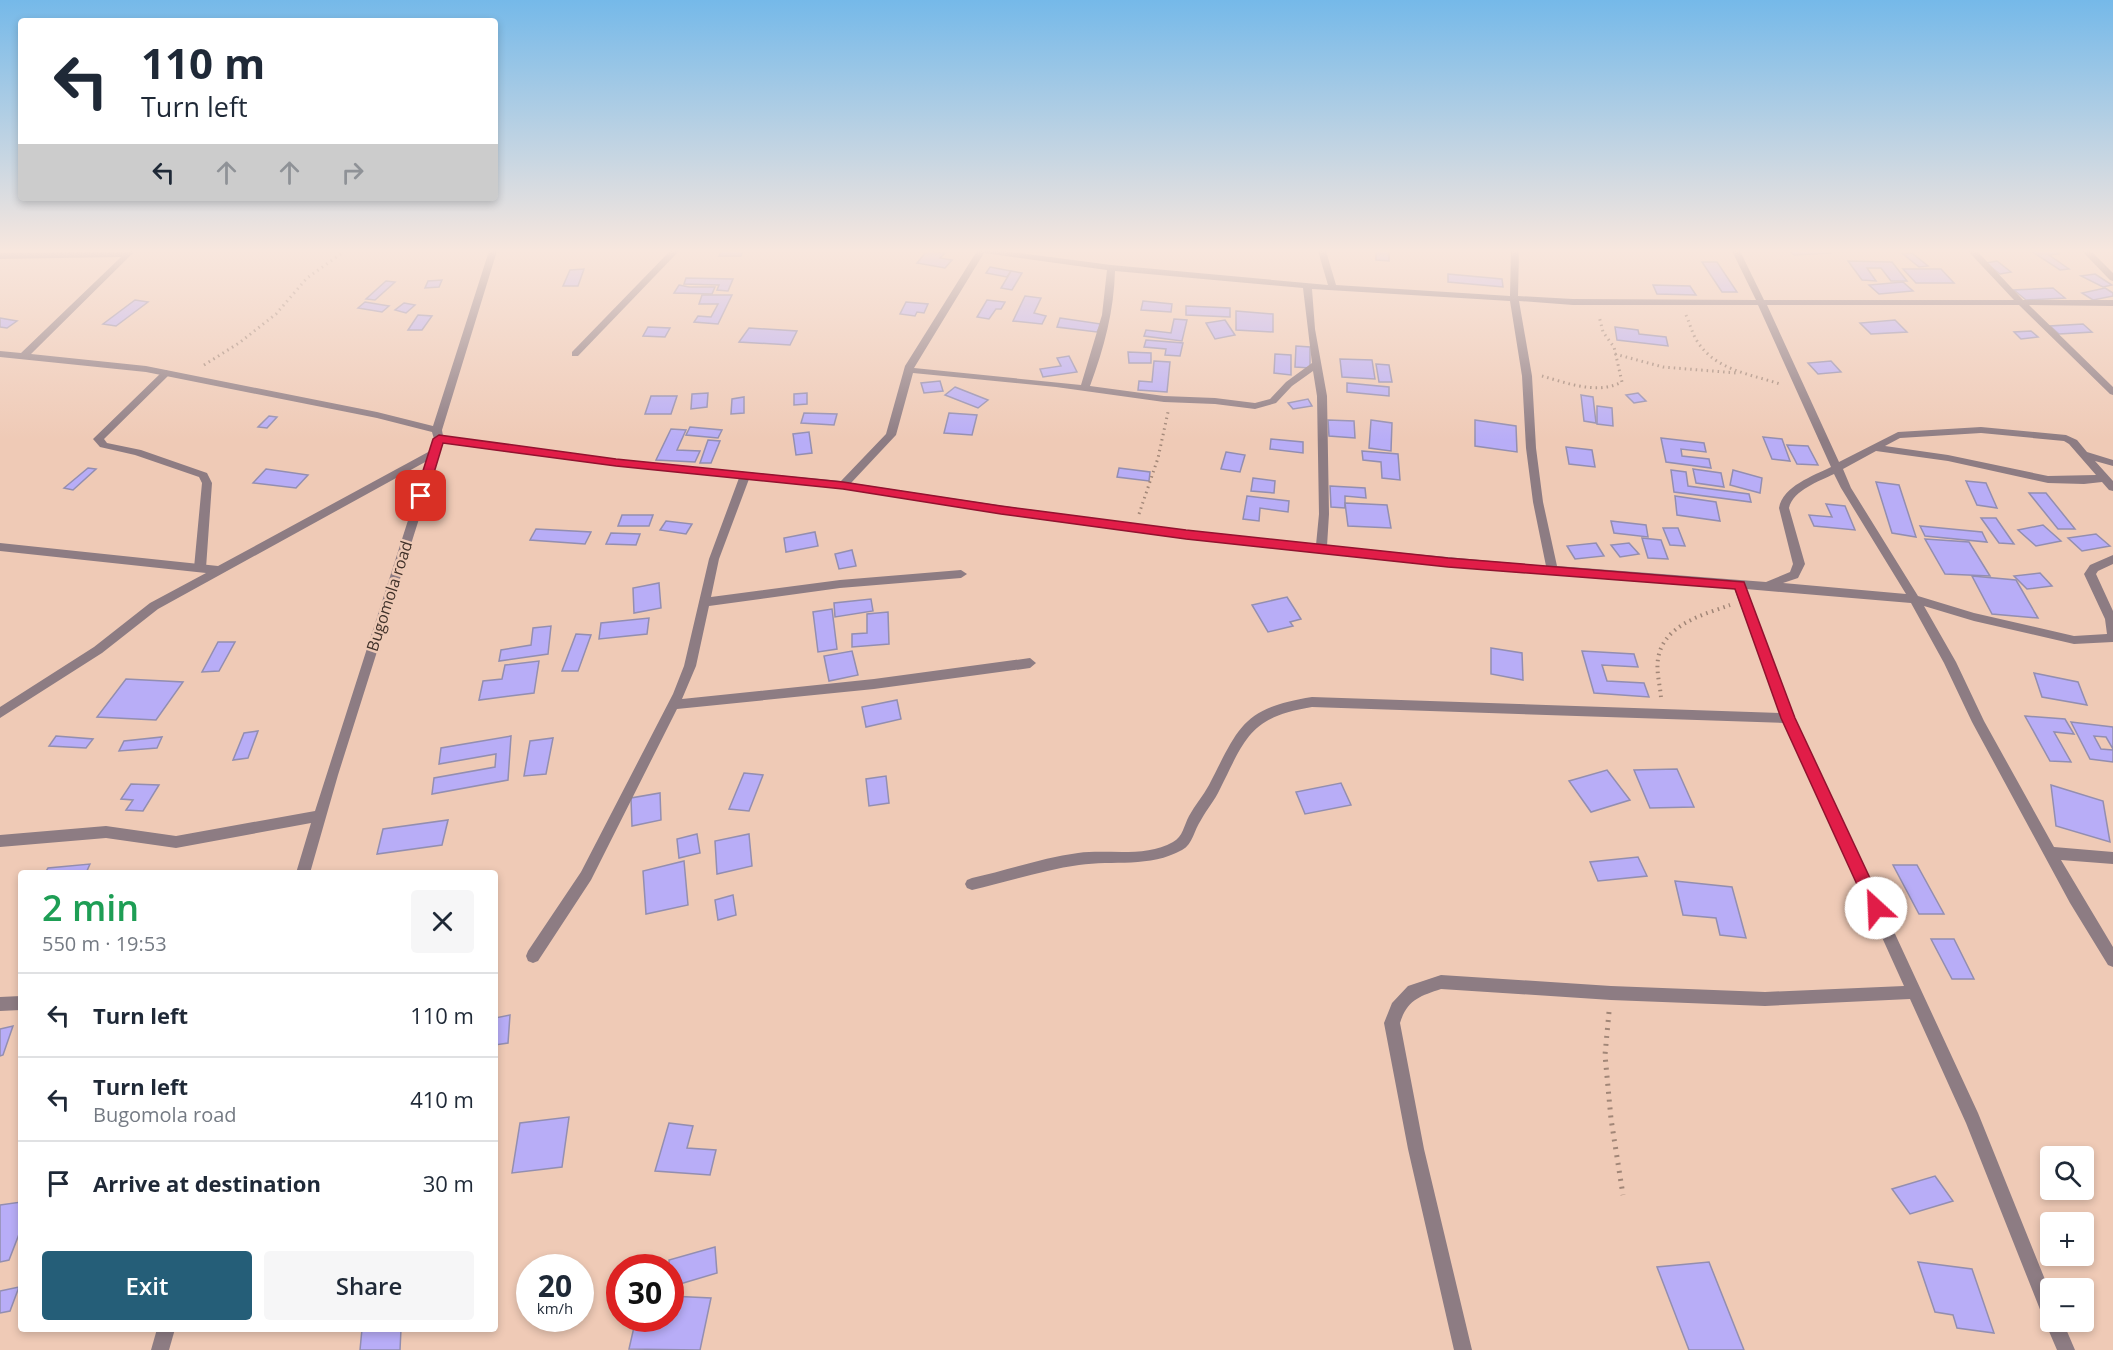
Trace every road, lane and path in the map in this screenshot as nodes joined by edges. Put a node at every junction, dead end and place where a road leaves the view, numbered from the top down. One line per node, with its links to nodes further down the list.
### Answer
1 (67, 314): 16 (street)
2 (276, 314): 22 (path)
3 (475, 314): 27 (street, Bugomola road)
4 (614, 314): 14 (street)
5 (941, 314): 18 (street)
6 (1108, 314): 23 (street)
7 (1310, 314): 17 (street)
8 (1516, 314): 19 (street)
9 (1599, 314): 15 (path)
10 (1685, 314): 21 (path)
11 (1767, 314): 25 (street)
12 (2032, 314): 24 (street)
13 (0, 354): 16 (street)
14 (575, 354)
15 (1615, 354): 19 (path); 21 (path)
16 (25, 355): 20 (street)
17 (1316, 364): 26 (street); 39 (street)
18 (909, 370): 23 (street); 35 (street)
19 (1526, 372): 43 (street)
20 (166, 373): 22 (street); 41 (street)
21 (1740, 373): 25 (path)
22 (186, 377): 27 (street)
23 (1085, 388): 26 (street)
24 (2113, 392)
25 (1804, 396): 32 (street)
26 (1170, 399): 37 (path)
27 (438, 434): 29 (street, Bugomola road); 33 (street)
28 (1876, 448): 30 (street); 32 (street); 34 (street)
29 (435, 453): 42 (street); 55 (street, Bugomola road)
30 (2083, 454): 31 (street); 34 (street)
31 (2113, 463)
32 (1838, 467): 45 (street); 47 (street)
33 (745, 475): 35 (street); 48 (street)
34 (2103, 477): 36 (street)
35 (843, 485): 37 (street)
36 (2113, 488)
37 (1135, 528): 39 (street)
38 (0, 547): 41 (street)
39 (1321, 549): 43 (street)
40 (2113, 559): 49 (street)
41 (200, 568): 42 (street)
42 (218, 570): 52 (street)
43 (1552, 570): 46 (street)
44 (962, 574): 48 (street)
45 (1762, 586): 46 (street); 47 (street)
46 (1742, 592): 53 (path); 54 (street)
47 (1913, 599): 49 (street); 57 (street)
48 (705, 602): 51 (street)
49 (2113, 638)
50 (1030, 663): 51 (street)
51 (673, 705): 61 (street)
52 (0, 713)
53 (1663, 714): 54 (street); 60 (street)
54 (1788, 718): 63 (street)
55 (320, 816): 56 (street); 59 (street, Bugomola road)
56 (0, 841)
57 (2051, 853): 58 (street); 62 (street)
58 (2113, 858)
59 (304, 870)
60 (972, 884)
61 (533, 956)
62 (2113, 960)
63 (1915, 992): 64 (street); 68 (street)
64 (1611, 993): 67 (path); 72 (street)
65 (18, 1003): 66 (street)
66 (0, 1004)
67 (1623, 1195)
68 (2040, 1286)
69 (165, 1332): 71 (street)
70 (2059, 1332): 73 (street)
71 (160, 1350)
72 (1463, 1350)
73 (2066, 1350)

